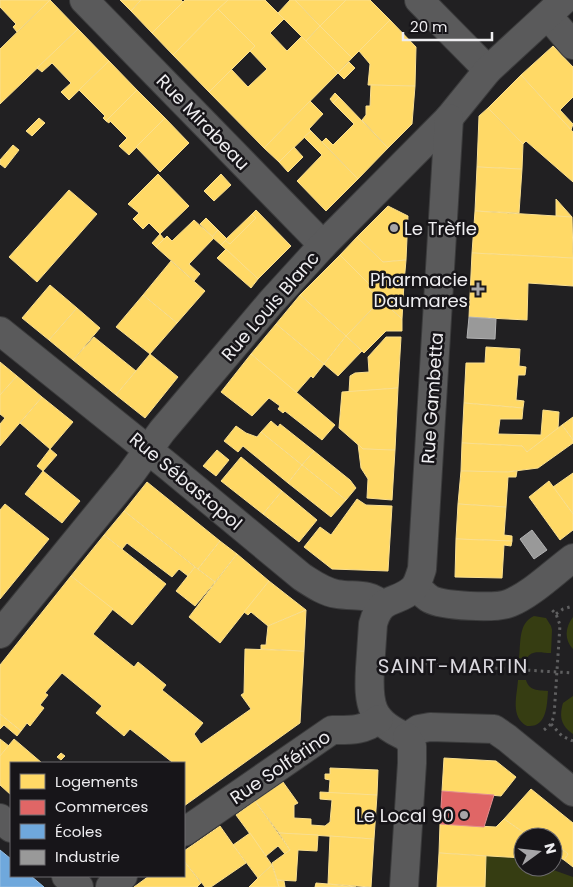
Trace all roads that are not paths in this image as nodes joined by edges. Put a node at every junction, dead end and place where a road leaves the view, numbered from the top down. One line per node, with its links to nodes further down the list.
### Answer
1 (84, 0): 7 (street, Rue Mirabeau)
2 (419, 0): 5 (street)
3 (556, 8): 4 (street); 5 (street, Rue Louis Blanc)
4 (573, 45)
5 (488, 70): 6 (street, Rue Louis Blanc)
6 (449, 118): 7 (street, Rue Louis Blanc); 11 (street, Rue Gambetta)
7 (323, 245): 9 (street, Rue Louis Blanc)
8 (0, 331): 9 (street, Rue Sébastopol)
9 (148, 450): 12 (street, Rue Sébastopol); 13 (street, Rue Louis Blanc)
10 (573, 558): 11 (street)
11 (415, 587): 12 (street)
12 (382, 605): 14 (street)
13 (0, 634)
14 (379, 719): 15 (street); 19 (street, Rue Solférino)
15 (407, 737): 16 (street); 24 (street)
16 (573, 792)
17 (0, 818): 18 (street)
18 (10, 827)
19 (185, 831)
20 (67, 877): 22 (street)
21 (122, 877): 23 (street)
22 (79, 887)
23 (110, 887)
24 (404, 887)

